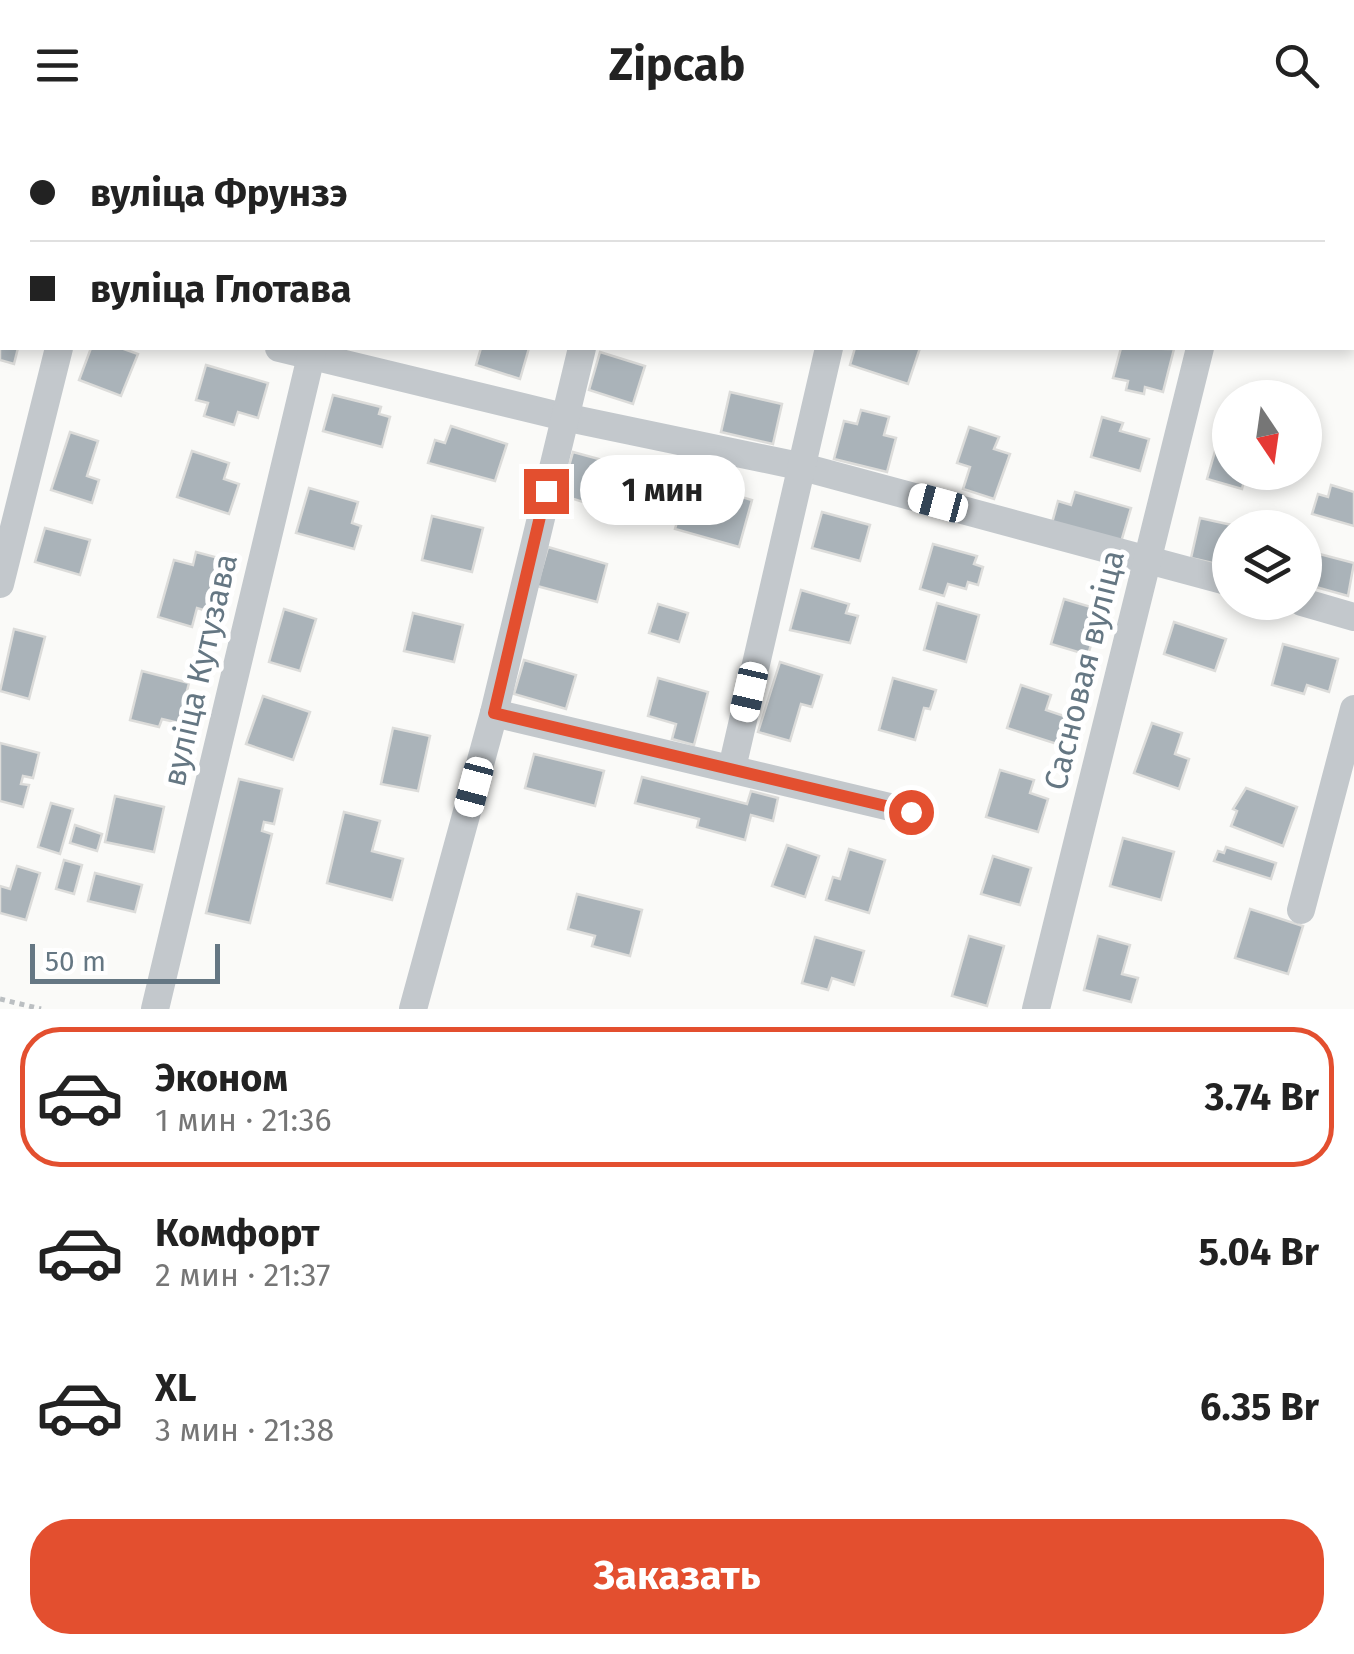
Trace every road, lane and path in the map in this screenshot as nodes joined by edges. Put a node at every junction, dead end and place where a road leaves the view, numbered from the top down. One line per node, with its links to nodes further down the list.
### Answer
1 (58, 350): 10 (street)
2 (313, 350): 6 (street); 20 (street, вуліца Кутузава)
3 (581, 350): 6 (street)
4 (828, 350): 7 (street)
5 (1200, 350): 8 (street, Сасновая вуліца)
6 (564, 418): 7 (street); 14 (street)
7 (799, 466): 8 (street); 15 (street)
8 (1148, 558): 9 (street); 22 (street, Сасновая вуліца)
9 (1212, 577)
10 (0, 584)
11 (1322, 608): 12 (street)
12 (1354, 618)
13 (1354, 708): 17 (street)
14 (494, 713): 15 (street); 21 (street)
15 (732, 768): 16 (street)
16 (911, 812)
17 (1301, 910)
18 (0, 999): 19 (path)
19 (41, 1009)
20 (155, 1009)
21 (413, 1009)
22 (1036, 1009)

